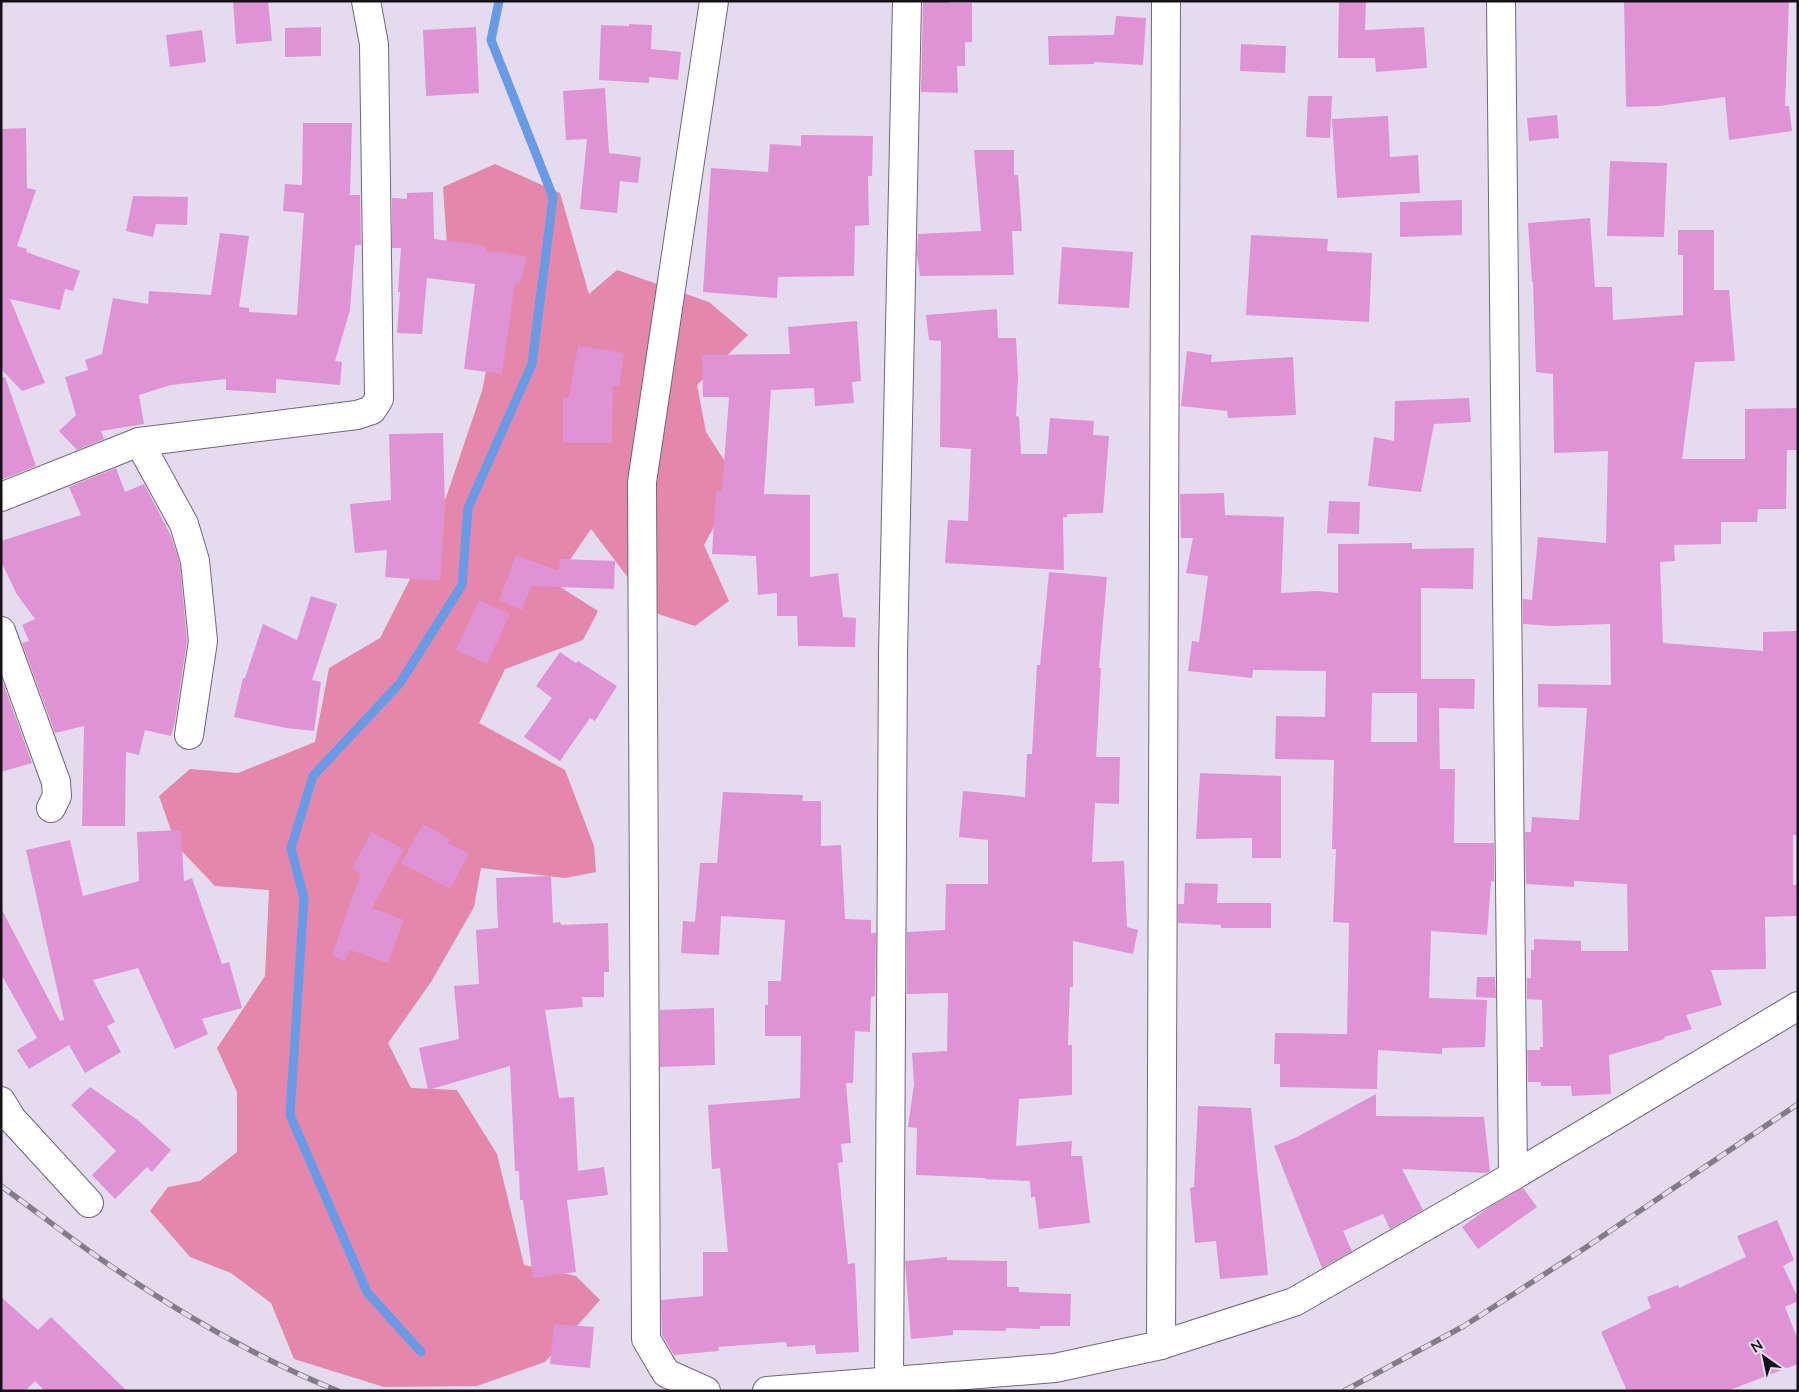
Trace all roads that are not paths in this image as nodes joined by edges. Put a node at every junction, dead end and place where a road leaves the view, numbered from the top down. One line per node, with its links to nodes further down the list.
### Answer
1 (366, 1): 6 (street)
2 (714, 1): 17 (street)
3 (907, 1): 16 (street)
4 (1166, 1): 15 (street)
5 (1501, 1): 13 (street)
6 (139, 442): 7 (street); 9 (street)
7 (1, 497)
8 (1, 631): 10 (street)
9 (189, 735)
10 (51, 808)
11 (1798, 1006): 13 (street)
12 (1, 1101): 14 (street)
13 (1513, 1176): 15 (street)
14 (88, 1203)
15 (1161, 1345): 16 (street)
16 (889, 1381): 18 (street)
17 (706, 1391)
18 (767, 1391)

